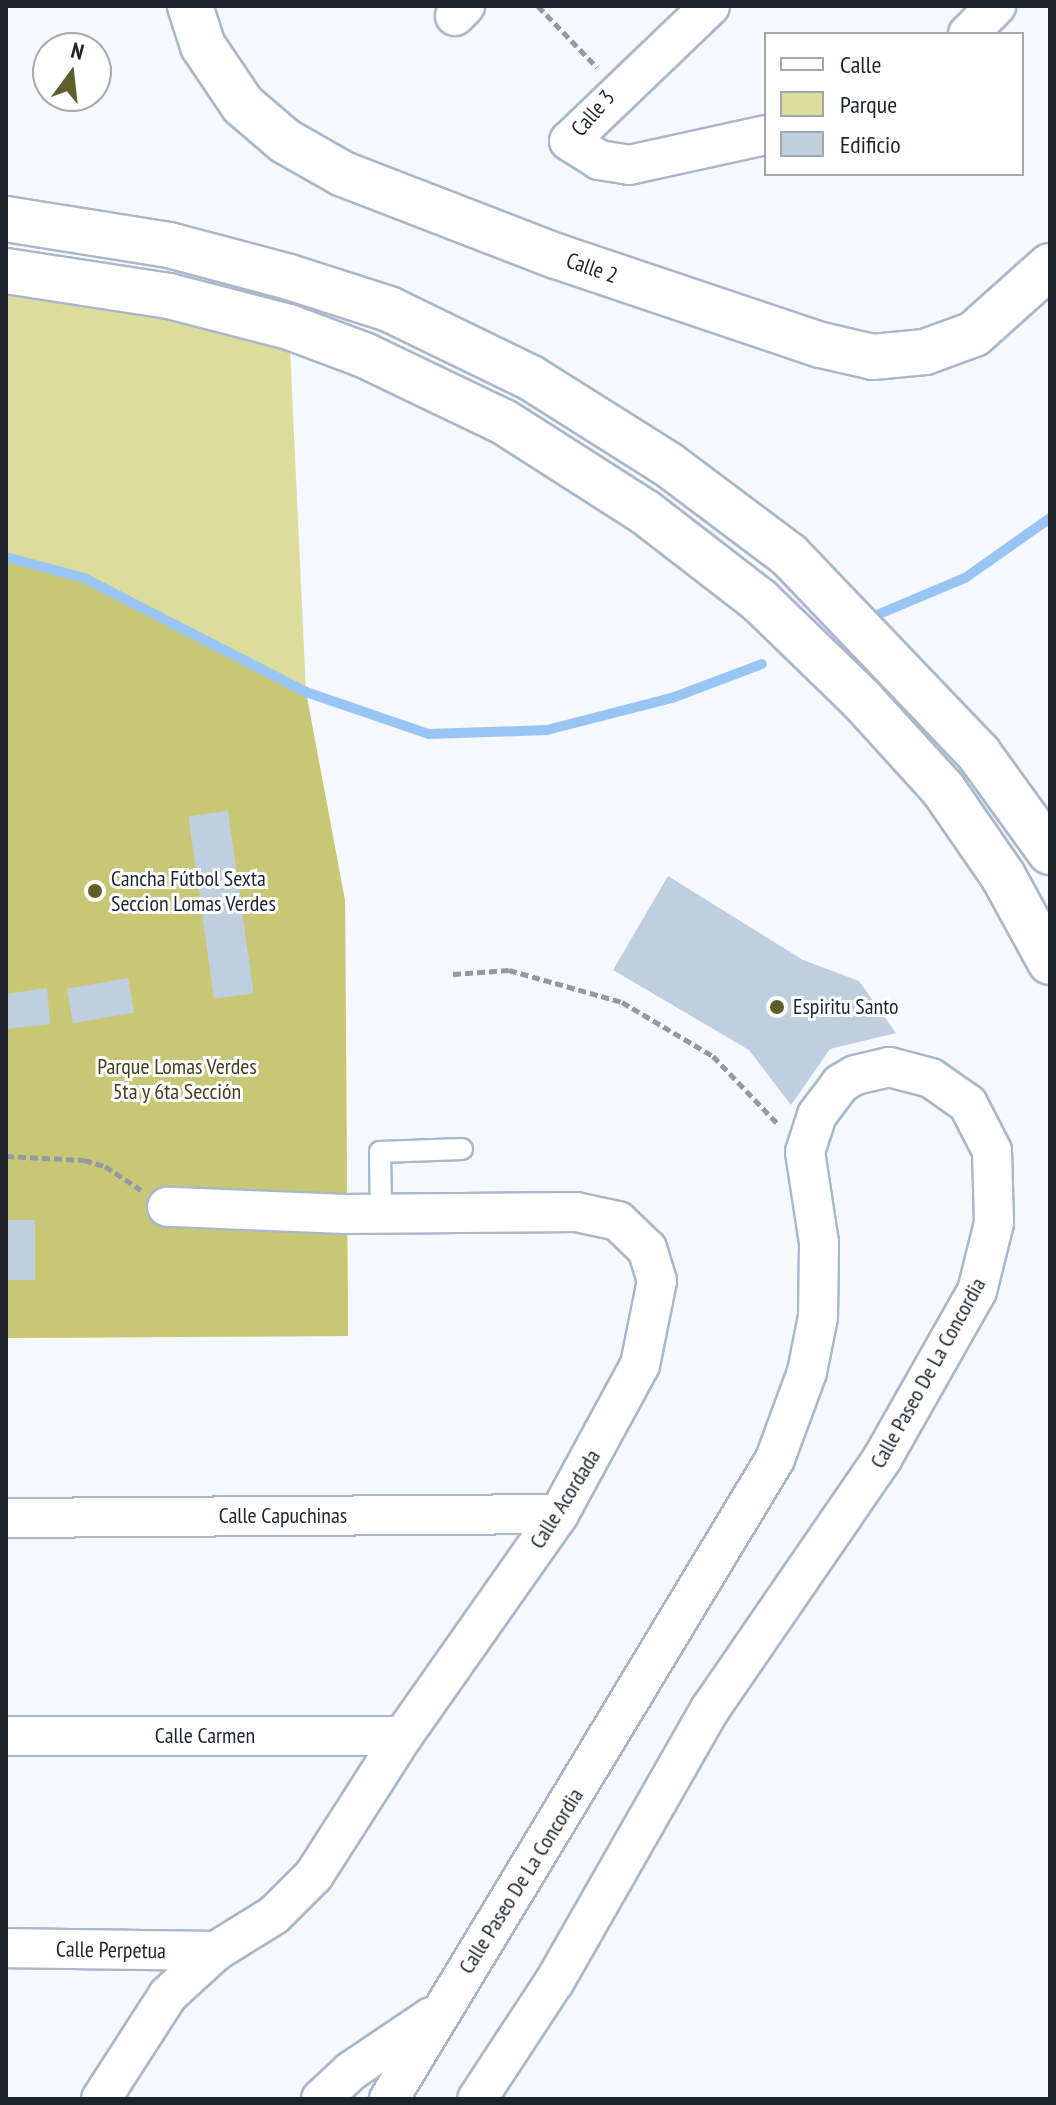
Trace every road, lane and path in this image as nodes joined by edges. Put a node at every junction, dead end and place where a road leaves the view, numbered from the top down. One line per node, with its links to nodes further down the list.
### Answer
1 (190, 6): 9 (main road, Calle 2)
2 (538, 6): 6 (path, Calle 3)
3 (710, 6): 6 (street)
4 (996, 6): 5 (street)
5 (970, 32)
6 (620, 90): 7 (street, Calle 3)
7 (764, 135)
8 (6, 219): 11 (main road)
9 (1050, 266)
10 (6, 271): 12 (main road)
11 (1050, 852)
12 (1050, 962)
13 (453, 974): 15 (path)
14 (462, 1149): 18 (lane)
15 (805, 1152): 25 (street, Calle Paseo De La Concordia); 29 (street, Calle Paseo De La Concordia)
16 (6, 1156): 17 (path)
17 (167, 1207): 18 (street, Calle Acordada)
18 (381, 1211): 19 (street, Calle Acordada)
19 (559, 1514): 20 (street, Calle Capuchinas); 22 (street, Calle Acordada)
20 (6, 1518)
21 (6, 1736): 22 (street, Calle Carmen)
22 (403, 1736): 24 (street, Calle Acordada)
23 (6, 1948): 24 (street, Calle Perpetua)
24 (216, 1951): 26 (street, Calle Acordada)
25 (440, 2011): 27 (street); 28 (street, Calle Paseo De La Concordia)
26 (101, 2099)
27 (321, 2099)
28 (389, 2099)
29 (477, 2099)

